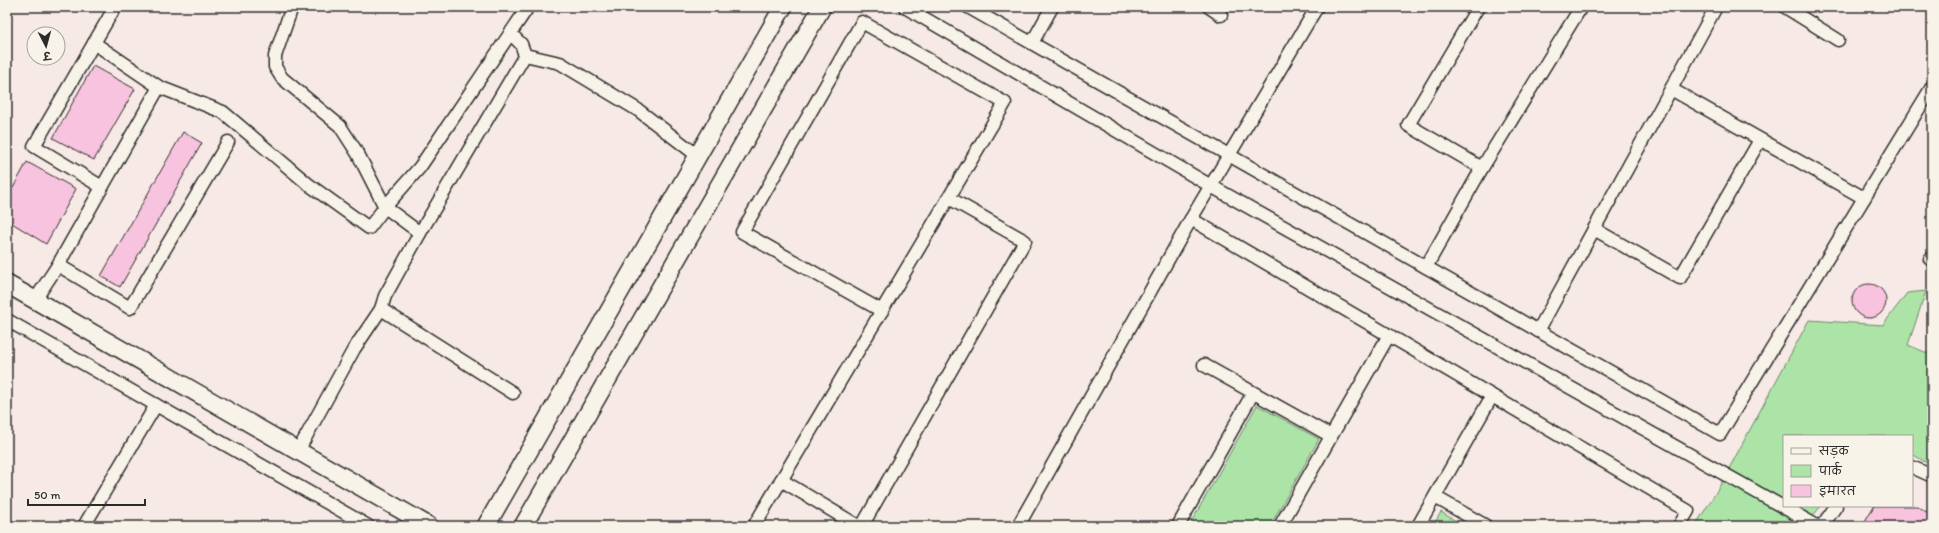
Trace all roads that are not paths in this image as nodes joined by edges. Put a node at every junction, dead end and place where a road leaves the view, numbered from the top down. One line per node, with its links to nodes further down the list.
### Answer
1 (115, 7): 18 (street)
2 (292, 7): 33 (street)
3 (521, 7): 16 (street)
4 (783, 7): 27 (street)
5 (822, 7): 64 (street)
6 (905, 7): 29 (street)
7 (968, 7): 19 (street)
8 (1052, 7): 19 (street)
9 (1209, 7): 15 (street)
10 (1317, 7): 26 (street)
11 (1478, 7): 28 (street)
12 (1581, 7): 28 (street)
13 (1716, 7): 23 (street)
14 (1785, 7): 17 (street)
15 (1221, 15)
16 (510, 33): 20 (street); 33 (street)
17 (1838, 40)
18 (94, 43): 21 (street); 30 (street)
19 (1032, 43): 26 (street)
20 (525, 55): 27 (street); 36 (street)
21 (160, 87): 30 (street); 33 (street)
22 (1932, 87): 32 (street)
23 (1671, 89): 24 (street); 35 (street)
24 (1760, 140): 32 (street); 35 (street)
25 (228, 142): 37 (street)
26 (1229, 155): 29 (street); 38 (street)
27 (698, 156): 63 (street)
28 (1482, 168): 38 (street)
29 (1211, 186): 34 (street); 57 (street)
30 (102, 187): 37 (street)
31 (949, 198): 42 (street); 42 (street); 67 (street)
32 (1864, 198): 44 (street)
33 (385, 207): 36 (street)
34 (1191, 219): 45 (street); 68 (street)
35 (1594, 229): 44 (street)
36 (420, 232): 41 (street)
37 (58, 265): 40 (street)
38 (1426, 267): 44 (street)
39 (7, 284): 40 (street)
40 (35, 300): 52 (street)
41 (381, 308): 47 (street); 52 (street)
42 (882, 311): 55 (street)
43 (7, 320): 50 (street)
44 (1538, 331)
45 (1389, 335): 49 (street); 51 (street)
46 (1204, 365): 48 (street)
47 (513, 393)
48 (1253, 393): 51 (street); 69 (street)
49 (1492, 396): 56 (street); 73 (street)
50 (156, 405): 60 (street); 61 (street)
51 (1331, 436): 70 (street)
52 (298, 451): 62 (street)
53 (1913, 467): 54 (street)
54 (1932, 476)
55 (781, 480): 65 (street); 66 (street)
56 (1435, 497): 71 (street); 72 (street)
57 (1783, 507)
58 (1783, 507): 74 (street)
59 (1835, 507): 75 (street)
60 (84, 526)
61 (368, 526)
62 (429, 526)
63 (486, 526)
64 (523, 526)
65 (754, 526)
66 (858, 526)
67 (862, 526)
68 (1018, 526)
69 (1178, 526)
70 (1280, 526)
71 (1418, 526)
72 (1486, 526)
73 (1679, 526)
74 (1817, 526)
75 (1822, 526)

